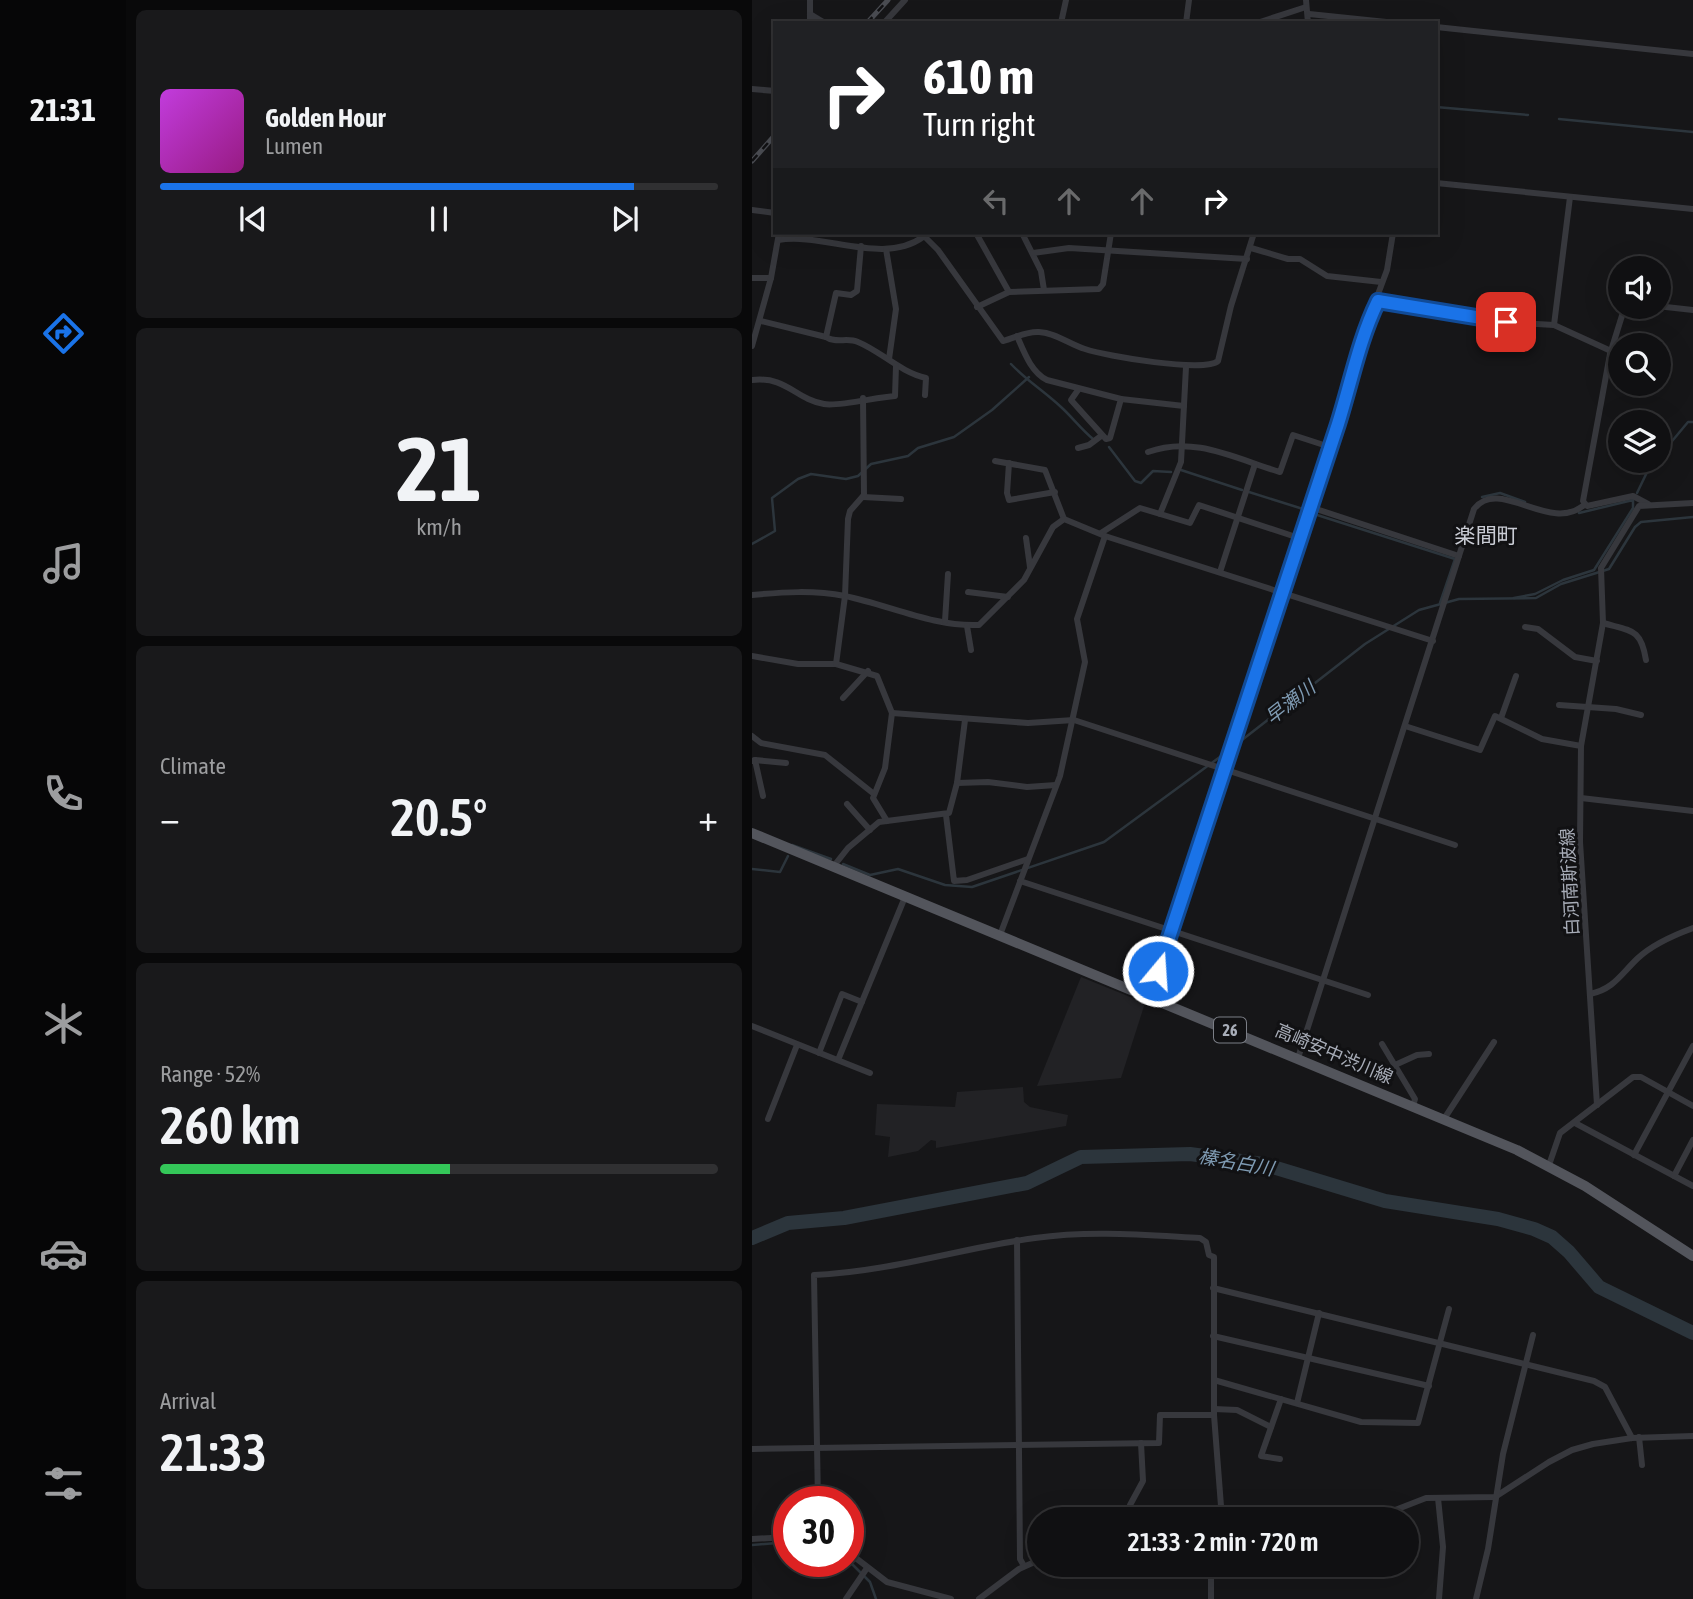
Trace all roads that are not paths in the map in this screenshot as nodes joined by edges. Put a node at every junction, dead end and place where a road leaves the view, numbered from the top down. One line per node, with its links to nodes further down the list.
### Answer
1 (810, 0): 6 (street)
2 (905, 0): 9 (street)
3 (1066, 0): 10 (street)
4 (1189, 0): 11 (street)
5 (1307, 7): 12 (street); 13 (street)
6 (810, 14): 7 (street); 8 (street)
7 (810, 21)
8 (822, 21)
9 (886, 21)
10 (1061, 21)
11 (1186, 21)
12 (1263, 21)
13 (1385, 21)
14 (1438, 27): 15 (street)
15 (1692, 54)
16 (752, 89): 17 (street)
17 (773, 91)
18 (1438, 183): 19 (street)
19 (1570, 197): 20 (street); 46 (street)
20 (1692, 209)
21 (752, 210): 22 (street)
22 (773, 213)
23 (922, 235): 32 (street); 42 (street)
24 (977, 235): 40 (street)
25 (1023, 235): 34 (street)
26 (1111, 235): 33 (street)
27 (1254, 235): 31 (street)
28 (1392, 235): 38 (street)
29 (779, 236): 30 (street); 37 (street)
30 (861, 246): 32 (street); 48 (street)
31 (1251, 248): 35 (street); 38 (street)
32 (886, 249): 51 (street)
33 (1109, 249): 34 (street); 35 (street); 39 (street)
34 (1033, 253): 39 (street)
35 (1247, 260): 54 (street)
36 (752, 278): 37 (street)
37 (771, 278): 45 (street)
38 (1381, 282): 41 (street)
39 (1044, 290): 40 (street)
40 (1009, 292): 42 (street)
41 (1378, 301): 46 (street); 64 (street)
42 (977, 307): 47 (street)
43 (1671, 308): 44 (street)
44 (1692, 310)
45 (761, 321): 48 (street); 49 (street)
46 (1554, 325): 50 (street)
47 (1017, 336): 54 (street); 56 (street)
48 (826, 337): 51 (street)
49 (752, 346)
50 (1608, 350)
51 (889, 359): 52 (street)
52 (897, 366): 57 (street); 58 (street)
53 (1608, 366): 73 (street)
54 (1186, 367): 60 (street)
55 (752, 380): 58 (street)
56 (1078, 390): 59 (street); 61 (street)
57 (925, 395)
58 (863, 398): 70 (street)
59 (1121, 398): 60 (street); 61 (street)
60 (1184, 406): 62 (street)
61 (1101, 436): 63 (street)
62 (1182, 443): 65 (street); 68 (street); 76 (street)
63 (1078, 447)
64 (1330, 447): 68 (street); 75 (street)
65 (1148, 452)
66 (995, 461): 67 (street)
67 (1009, 463): 69 (street); 69 (street)
68 (1255, 464): 77 (street)
69 (1055, 492): 78 (street)
70 (863, 497): 71 (street); 89 (street)
71 (901, 499)
72 (1692, 503): 74 (street)
73 (1584, 505): 74 (street); 82 (street)
74 (1649, 505): 92 (street, 白河南斯波線)
75 (1310, 507): 81 (street); 82 (street)
76 (1160, 514): 77 (street); 79 (street)
77 (1237, 518): 81 (street); 84 (street)
78 (1064, 519): 79 (street); 83 (street)
79 (1103, 534): 84 (street); 110 (street)
80 (1026, 538): 83 (street)
81 (1299, 538): 87 (street)
82 (1459, 556): 95 (street)
83 (1030, 568): 90 (street)
84 (1220, 572): 87 (street)
85 (948, 574): 91 (street)
86 (968, 592): 90 (street)
87 (1282, 592): 95 (street); 116 (street)
88 (752, 595): 89 (street)
89 (845, 596): 91 (street); 100 (street)
90 (1008, 597): 93 (street)
91 (945, 621): 93 (street)
92 (1603, 623): 98 (street); 99 (street, 白河南斯波線)
93 (967, 626): 96 (street)
94 (1525, 627): 99 (street)
95 (1433, 641): 111 (street)
96 (971, 650)
97 (752, 656): 100 (street)
98 (1646, 660)
99 (1597, 662): 105 (street, 白河南斯波線)
100 (836, 664): 101 (street)
101 (868, 671): 103 (street); 106 (street)
102 (1516, 676): 108 (street)
103 (843, 698)
104 (1559, 705): 105 (street)
105 (1586, 709): 107 (street); 113 (street, 白河南斯波線)
106 (892, 713): 109 (street); 119 (street)
107 (1641, 715)
108 (1501, 718): 111 (street); 113 (street)
109 (965, 720): 110 (street); 117 (street)
110 (1074, 720): 116 (street); 118 (street)
111 (1405, 726): 125 (street)
112 (752, 736): 119 (street)
113 (1581, 746): 121 (street, 白河南斯波線)
114 (753, 760): 115 (street); 120 (street)
115 (786, 763)
116 (1221, 768): 125 (street); 135 (street)
117 (957, 783): 118 (street); 124 (street)
118 (1056, 785): 130 (street)
119 (874, 794): 126 (street)
120 (763, 796)
121 (1581, 799): 123 (street); 138 (street, 白河南斯波線)
122 (847, 803): 127 (street)
123 (1692, 811)
124 (946, 815): 126 (street); 130 (street)
125 (1376, 819): 129 (street); 137 (street)
126 (887, 821): 127 (street)
127 (870, 830): 131 (street)
128 (752, 833): 131 (main road, 高崎安中渋川線 / 26)
129 (1456, 845)
130 (1027, 861): 132 (street)
131 (833, 867): 133 (main road, 高崎安中渋川線 / 26)
132 (1021, 878): 135 (street); 136 (street)
133 (905, 896): 136 (main road, 高崎安中渋川線 / 26); 141 (street)
134 (1692, 928): 138 (street)
135 (1171, 930): 137 (street); 140 (street)
136 (1000, 935): 140 (main road, 高崎安中渋川線 / 26)
137 (1324, 980): 139 (street); 149 (street)
138 (1590, 994): 154 (street, 白河南斯波線)
139 (1368, 995)
140 (1149, 997): 149 (main road, 高崎安中渋川線 / 26)
141 (862, 1002): 147 (street); 150 (street)
142 (752, 1026): 145 (street)
143 (1494, 1042): 158 (street)
144 (1383, 1044): 151 (street)
145 (798, 1045): 147 (street); 157 (street)
146 (1692, 1046): 153 (street)
147 (819, 1053): 150 (street)
148 (1429, 1054): 151 (street)
149 (1298, 1058): 155 (main road, 高崎安中渋川線 / 26)
150 (838, 1060): 152 (street)
151 (1395, 1065): 155 (street)
152 (870, 1073)
153 (1668, 1092): 154 (street); 156 (street); 161 (street)
154 (1597, 1105): 159 (street)
155 (1413, 1106): 158 (main road, 高崎安中渋川線 / 26)
156 (1692, 1106)
157 (768, 1119)
158 (1444, 1119): 162 (main road, 高崎安中渋川線 / 26)
159 (1575, 1123): 161 (street); 162 (street)
160 (1692, 1140): 163 (street)
161 (1634, 1154): 163 (street)
162 (1549, 1166): 166 (main road, 高崎安中渋川線 / 26)
163 (1674, 1176): 164 (street)
164 (1692, 1186)
165 (1017, 1240): 167 (street); 184 (street); 186 (street)
166 (1692, 1256)
167 (1213, 1288): 169 (street); 171 (street)
168 (1449, 1309): 172 (street)
169 (1319, 1313): 172 (street); 173 (street)
170 (1533, 1335): 174 (street)
171 (1213, 1336): 173 (street); 175 (street)
172 (1440, 1342): 174 (street); 176 (street)
173 (1308, 1357): 176 (street); 178 (street)
174 (1526, 1363): 182 (street); 190 (street)
175 (1214, 1380): 177 (street); 179 (street)
176 (1429, 1386): 178 (street)
177 (1281, 1399): 178 (street); 180 (street)
178 (1297, 1403)
179 (1214, 1412): 180 (street); 183 (street); 193 (street)
180 (1271, 1427): 187 (street)
181 (1692, 1436): 182 (street)
182 (1636, 1437): 188 (street); 190 (street)
183 (1141, 1443): 184 (street); 192 (street)
184 (1019, 1445): 186 (street); 198 (street)
185 (752, 1449): 186 (street)
186 (819, 1449): 189 (street)
187 (1280, 1458)
188 (1642, 1465)
189 (818, 1486)
190 (1495, 1497): 191 (street); 206 (street)
191 (1438, 1498): 194 (street); 205 (street)
192 (1130, 1507)
193 (1221, 1507)
194 (1400, 1507)
195 (773, 1538): 196 (street)
196 (752, 1539)
197 (1027, 1565): 198 (street)
198 (1024, 1566): 203 (street)
199 (866, 1569): 201 (street); 202 (street)
200 (1211, 1577): 204 (street)
201 (846, 1599)
202 (951, 1599)
203 (979, 1599)
204 (1211, 1599)
205 (1439, 1599)
206 (1476, 1599)

